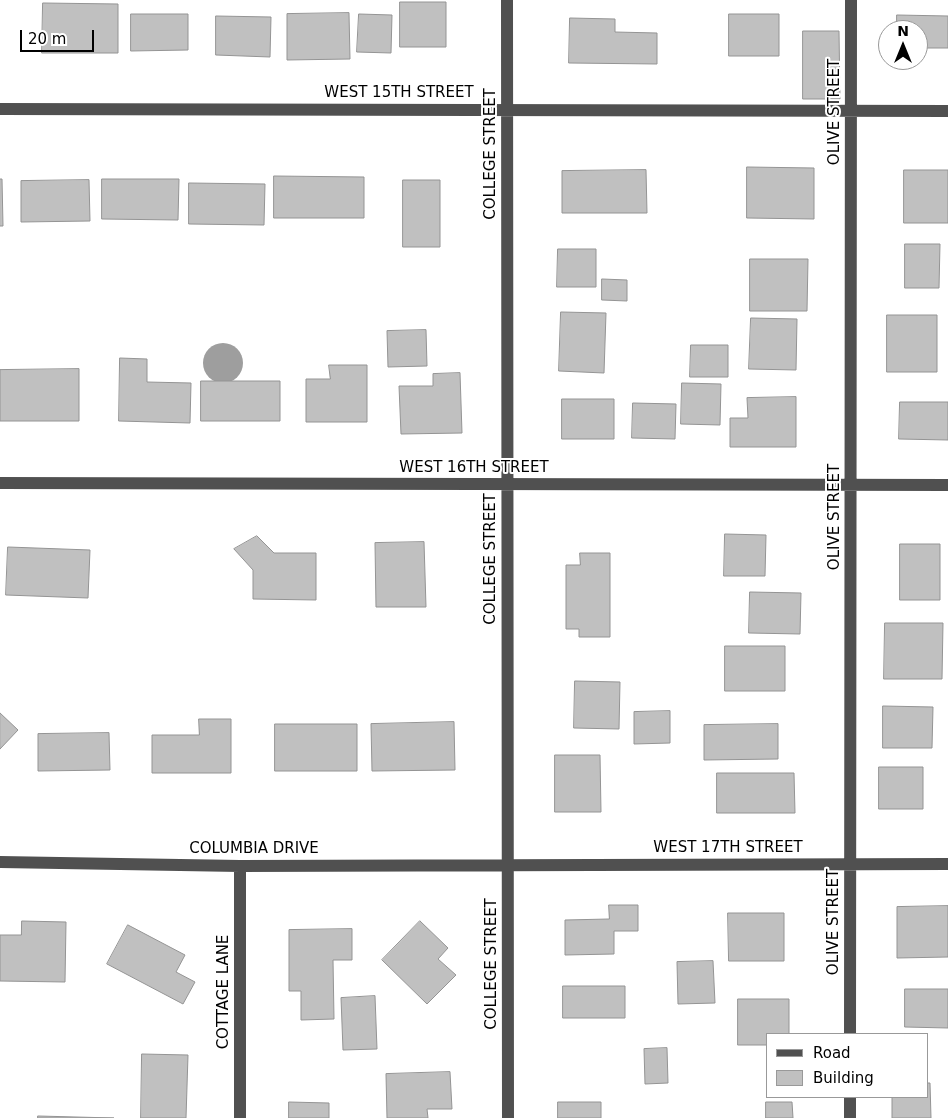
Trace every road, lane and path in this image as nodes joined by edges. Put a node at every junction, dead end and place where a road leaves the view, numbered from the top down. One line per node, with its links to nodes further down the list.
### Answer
1 (507, 0): 4 (street, COLLEGE STREET)
2 (852, 0): 5 (street, OLIVE STREET)
3 (0, 110): 4 (street, WEST 15TH STREET)
4 (507, 110): 5 (street, WEST 15TH STREET); 8 (street, COLLEGE STREET)
5 (851, 111): 6 (street, WEST 15TH STREET); 9 (street, OLIVE STREET)
6 (948, 111)
7 (0, 483): 8 (street, WEST 16TH STREET)
8 (508, 484): 9 (street, WEST 16TH STREET); 14 (street, COLLEGE STREET)
9 (851, 485): 10 (street, WEST 16TH STREET); 12 (street, OLIVE STREET)
10 (948, 485)
11 (0, 862): 15 (street, COLUMBIA DRIVE)
12 (851, 864): 13 (street, WEST 17TH STREET); 14 (street, WEST 17TH STREET); 16 (street, OLIVE STREET)
13 (948, 864)
14 (508, 865): 15 (street, COLUMBIA DRIVE); 19 (street, COLLEGE STREET)
15 (240, 866): 18 (street, COTTAGE LANE)
16 (850, 1033)
17 (850, 1098): 20 (street)
18 (240, 1118)
19 (508, 1118)
20 (850, 1118)

